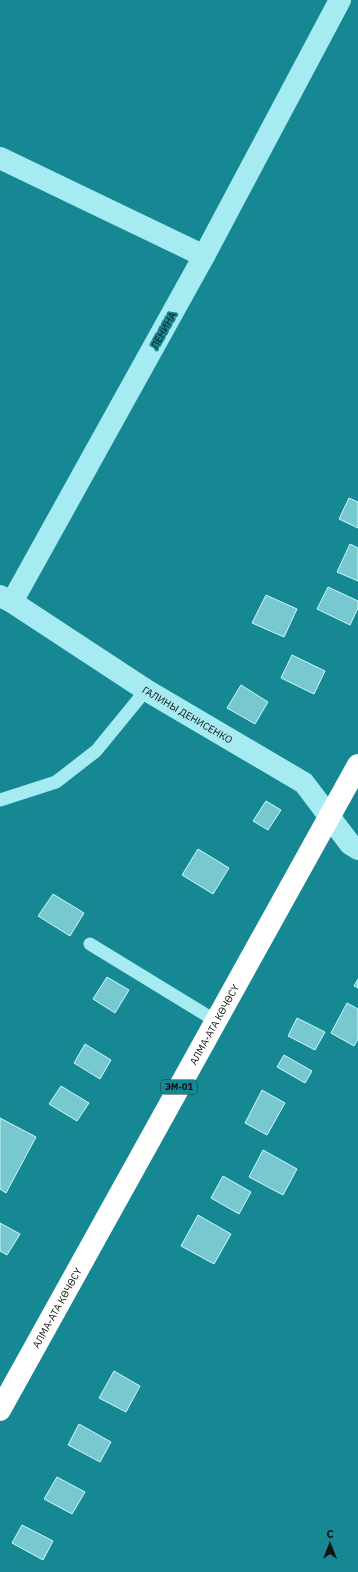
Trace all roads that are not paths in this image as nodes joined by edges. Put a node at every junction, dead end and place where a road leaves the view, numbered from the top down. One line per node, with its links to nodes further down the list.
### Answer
1 (340, 0): 3 (street, ЛЕНИНА)
2 (0, 158): 3 (street)
3 (204, 256): 4 (street, ЛЕНИНА)
4 (6, 599): 5 (street, ГАЛИНЫ ДЕНИСЕНКО)
5 (146, 690): 7 (lane); 8 (street, ГАЛИНЫ ДЕНИСЕНКО)
6 (358, 765): 8 (highway, АЛМА-АТА КӨЧӨСҮ / ЭМ-01)
7 (0, 800)
8 (329, 817): 9 (street, ГАЛИНЫ ДЕНИСЕНКО); 11 (highway, АЛМА-АТА КӨЧӨСҮ / ЭМ-01)
9 (358, 849)
10 (90, 944): 11 (lane)
11 (216, 1020): 12 (highway, АЛМА-АТА КӨЧӨСҮ / ЭМ-01)
12 (0, 1410)

